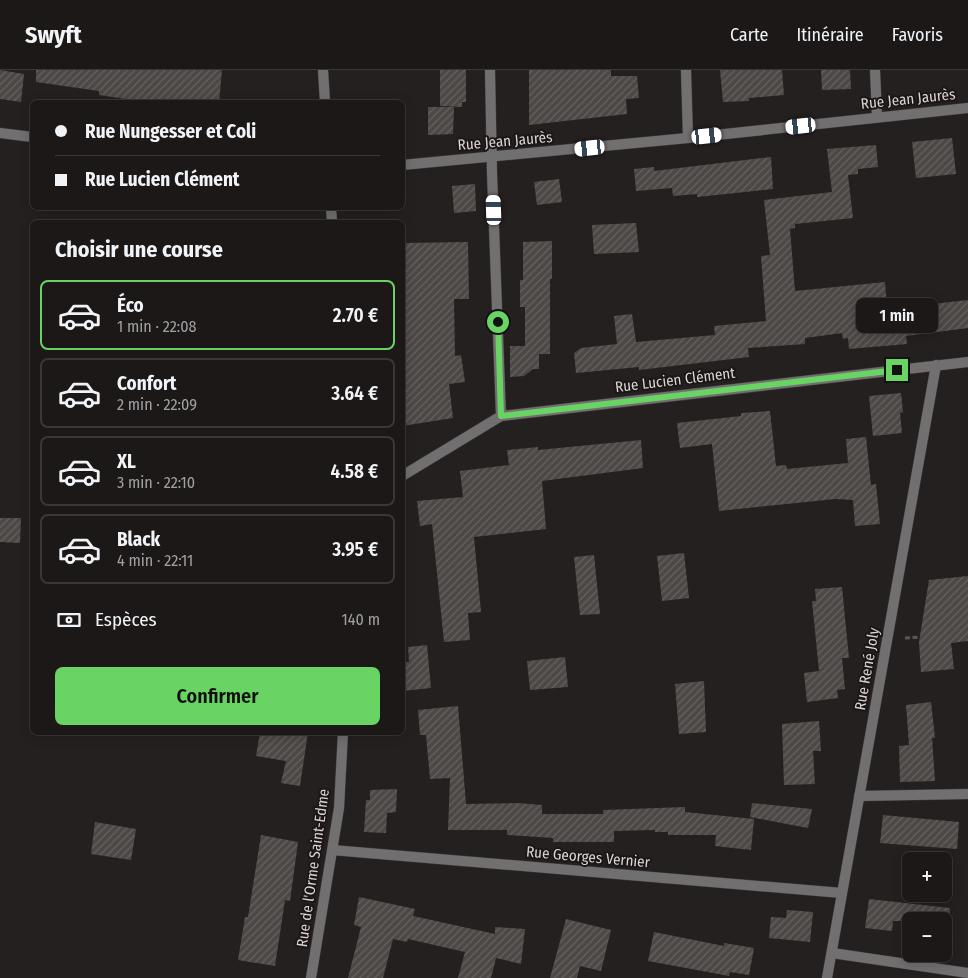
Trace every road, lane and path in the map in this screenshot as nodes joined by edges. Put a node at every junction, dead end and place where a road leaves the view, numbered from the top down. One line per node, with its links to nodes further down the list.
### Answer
1 (324, 70): 5 (street)
2 (490, 70): 11 (street)
3 (686, 70): 10 (street)
4 (876, 70): 7 (street)
5 (326, 100)
6 (968, 108): 7 (street, Rue Jean Jaurès)
7 (877, 117): 10 (street, Rue Jean Jaurès)
8 (0, 133): 9 (street)
9 (30, 137)
10 (688, 138): 11 (street, Rue Jean Jaurès)
11 (492, 157): 12 (street, Rue Jean Jaurès); 15 (street)
12 (405, 165)
13 (968, 362): 14 (street, Rue Lucien Clément)
14 (936, 365): 15 (street, Rue Lucien Clément); 19 (street, Rue René Joly)
15 (501, 416): 16 (street, Rue Lucien Clément)
16 (405, 474)
17 (343, 735): 20 (street, Rue de l'Orme Saint-Edme)
18 (968, 794): 19 (street)
19 (859, 796): 21 (street, Rue René Joly)
20 (332, 850): 21 (street, Rue Georges Vernier); 24 (street, Rue de l'Orme Saint-Edme)
21 (842, 893): 22 (street, Rue René Joly)
22 (832, 953): 23 (street); 25 (street, Rue René Joly)
23 (968, 973)
24 (312, 978)
25 (827, 978)

